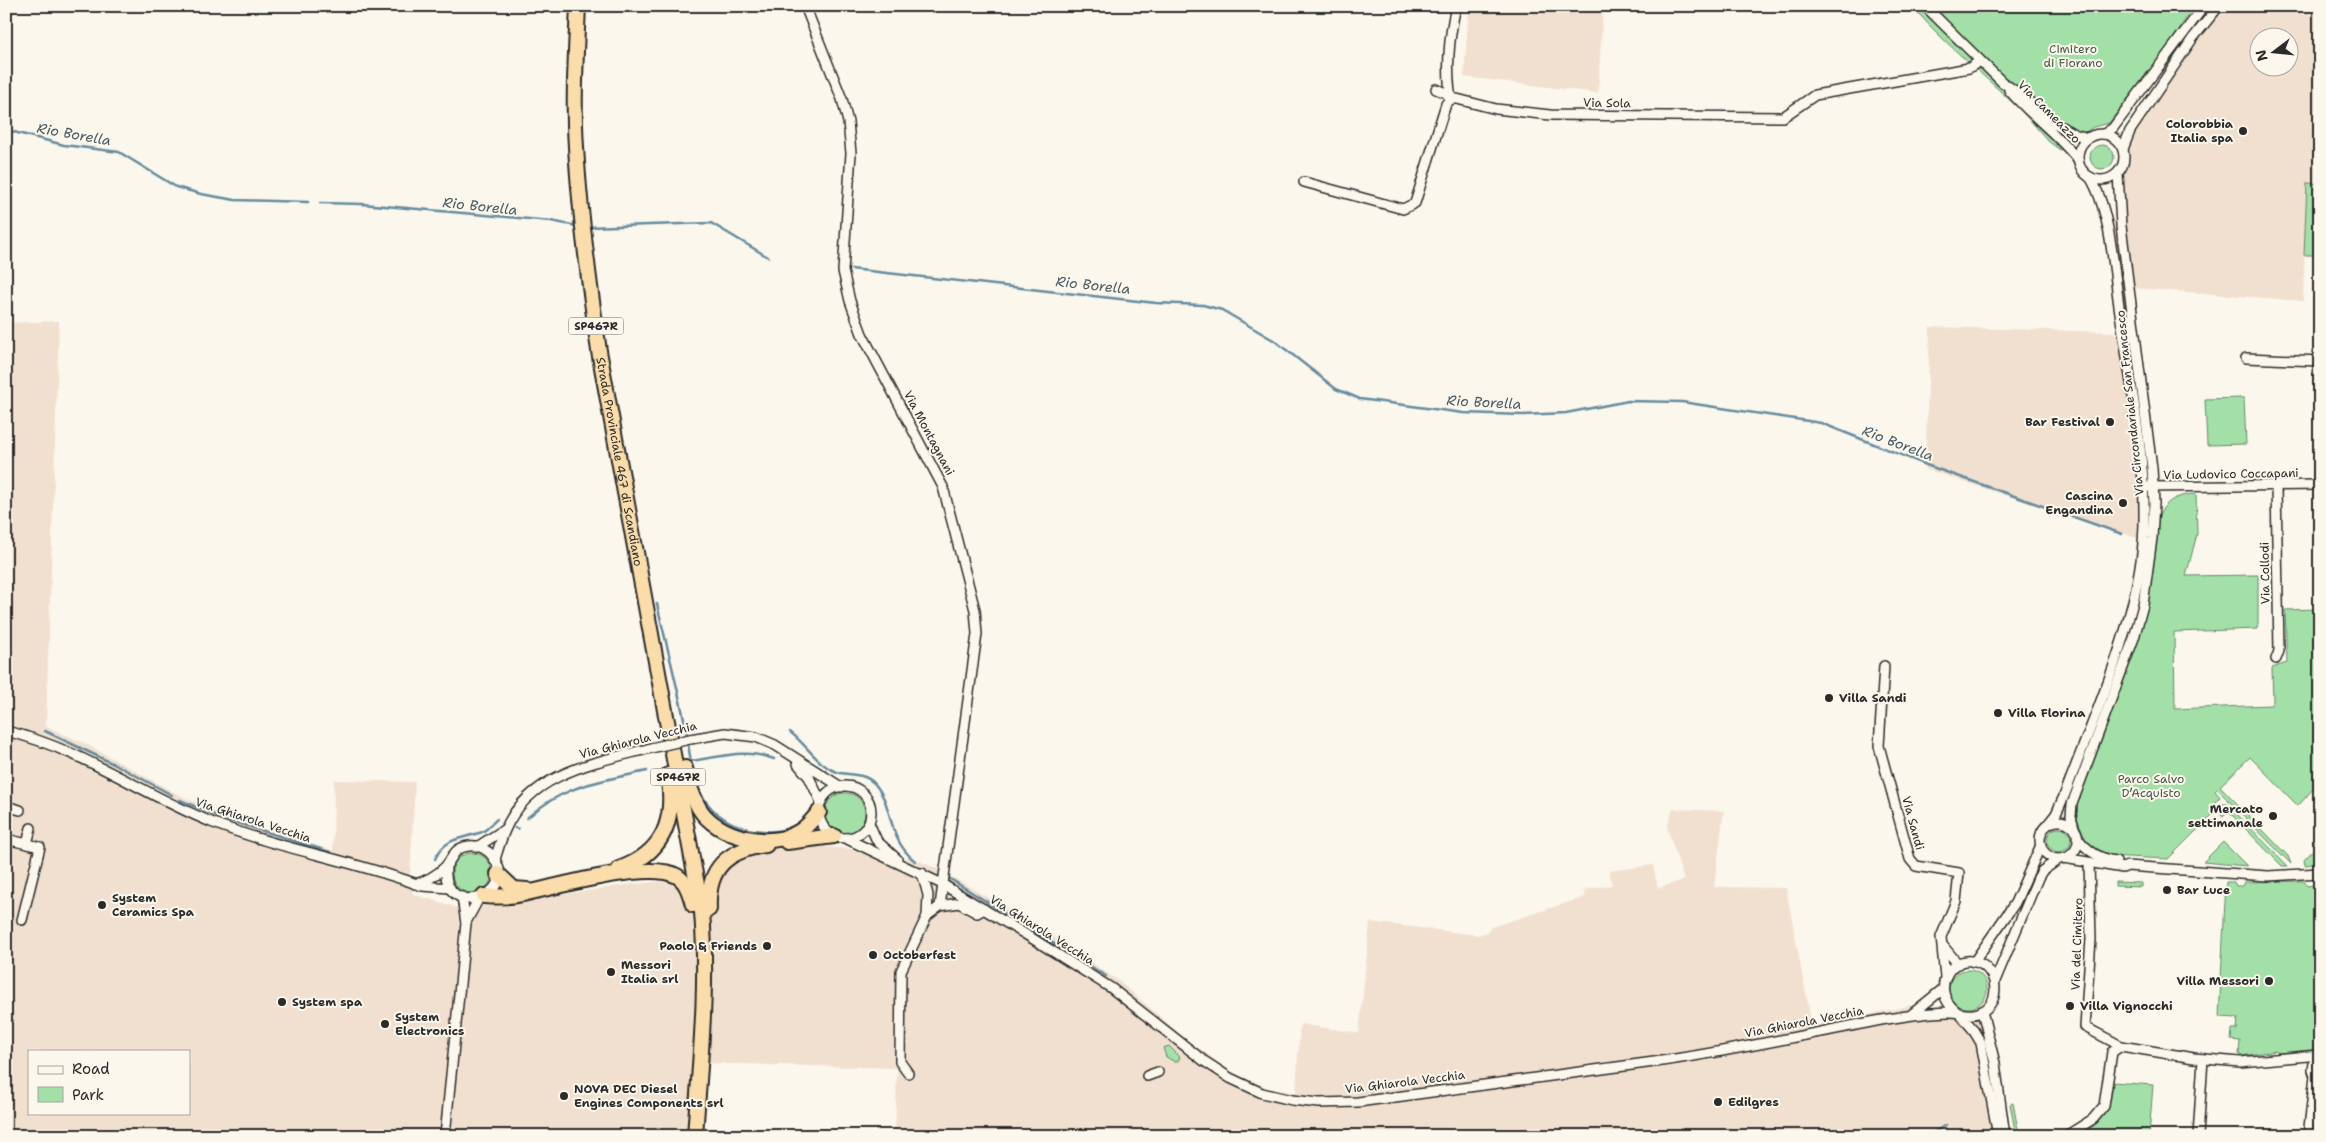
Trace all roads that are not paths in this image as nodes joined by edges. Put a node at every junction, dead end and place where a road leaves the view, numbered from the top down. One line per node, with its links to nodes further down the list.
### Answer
1 (578, 6): 24 (highway, Strada Provinciale 467 di Scandiano / SP467R)
2 (805, 6): 55 (street, Via Montagnani)
3 (1456, 6): 10 (street)
4 (1925, 6): 7 (street, Via Cameazzo)
5 (2204, 6): 11 (street)
6 (2219, 6): 13 (street, Via Circondariale San Francesco)
7 (1980, 61): 8 (street, Via Cameazzo); 10 (street, Via Sola)
8 (2002, 82): 12 (street, Via Cameazzo); 14 (street, Via Cameazzo)
9 (1436, 89): 10 (street)
10 (1451, 99): 17 (street)
11 (2104, 134): 12 (street); 13 (street)
12 (2088, 138): 14 (street)
13 (2123, 149): 15 (street, Via Circondariale San Francesco)
14 (2078, 160): 16 (street, Via Circondariale San Francesco)
15 (2118, 172): 16 (street); 23 (street, Via Circondariale San Francesco)
16 (2090, 177): 22 (street, Via Circondariale San Francesco)
17 (1304, 182)
18 (2246, 358): 19 (street)
19 (2320, 361)
20 (2320, 485): 21 (street, Via Ludovico Coccapani)
21 (2276, 486): 23 (street, Via Ludovico Coccapani); 25 (street, Via Collodi)
22 (2143, 487): 23 (street, Via Ludovico Coccapani); 34 (street, Via Circondariale San Francesco)
23 (2154, 487): 36 (street, Via Circondariale San Francesco)
24 (653, 641): 31 (highway); 53 (highway); 75 (highway, Strada Provinciale 467 di Scandiano / SP467R)
25 (2276, 659)
26 (1884, 666): 66 (street, Via Sandi)
27 (6, 731): 54 (street, Via Ghiarola Vecchia)
28 (795, 760): 29 (street, Via Ghiarola Vecchia); 31 (street, Via Ghiarola Vecchia); 37 (street, Via Ghiarola Vecchia, bridge)
29 (841, 787): 31 (street); 33 (street, Via Ghiarola Vecchia)
30 (6, 806): 32 (street)
31 (820, 807): 38 (street, Via Ghiarola Vecchia)
32 (20, 810)
33 (869, 823): 38 (street); 47 (street, Via Ghiarola Vecchia)
34 (2048, 824): 36 (street); 42 (street)
35 (31, 828): 41 (street)
36 (2074, 828): 39 (street)
37 (505, 829): 43 (street, Via Ghiarola Vecchia); 45 (street, Via Ghiarola Vecchia)
38 (840, 837): 47 (street, Via Ghiarola Vecchia); 75 (highway)
39 (2077, 837): 44 (street); 49 (street)
40 (6, 839): 41 (street)
41 (27, 844): 64 (street)
42 (2040, 845): 44 (street); 67 (street)
43 (477, 846): 45 (street); 48 (street, Via Ghiarola Vecchia)
44 (2061, 858): 46 (street); 70 (street)
45 (495, 859): 52 (street, Via Ghiarola Vecchia)
46 (2089, 863): 49 (street); 76 (street, Via del Cimitero)
47 (903, 864): 50 (street, Via Ghiarola Vecchia)
48 (446, 866): 54 (street, Via Ghiarola Vecchia); 56 (street)
49 (2127, 866): 51 (street)
50 (922, 873): 55 (street, Via Ghiarola Vecchia); 58 (street)
51 (2320, 873)
52 (498, 874): 57 (highway); 59 (street)
53 (600, 877): 57 (highway); 75 (highway)
54 (415, 884): 56 (street, Via Ghiarola Vecchia)
55 (942, 884): 58 (street); 61 (street, Via Montagnani); 62 (street, Via Ghiarola Vecchia)
56 (450, 888): 60 (street)
57 (533, 891): 59 (highway)
58 (928, 895): 63 (street)
59 (482, 897): 60 (street); 65 (street)
60 (462, 898): 65 (street)
61 (940, 906): 62 (street); 63 (street)
62 (984, 909): 74 (street, Via Ghiarola Vecchia)
63 (927, 916): 80 (street)
64 (22, 920)
65 (466, 923): 82 (street)
66 (1943, 946): 68 (street); 69 (street, Via Sandi)
67 (1974, 962): 68 (street); 70 (street)
68 (1958, 964): 69 (street)
69 (1945, 977): 71 (street)
70 (1995, 982): 73 (street)
71 (1942, 989): 72 (street); 74 (street, Via Ghiarola Vecchia)
72 (1957, 1012): 73 (street); 74 (street, Via Ghiarola Vecchia); 85 (street)
73 (1982, 1012): 86 (street)
74 (1912, 1014)
75 (700, 1016): 83 (highway, Strada Provinciale 467 di Scandiano / SP467R); 84 (highway, Strada Provinciale 467 di Scandiano / SP467R)
76 (2121, 1046): 78 (street); 87 (street)
77 (2317, 1055): 78 (street); 89 (street)
78 (2203, 1059): 88 (street)
79 (1158, 1072): 81 (street)
80 (908, 1073)
81 (1147, 1076)
82 (445, 1136)
83 (687, 1136)
84 (695, 1136)
85 (1998, 1136)
86 (2005, 1136)
87 (2066, 1136)
88 (2198, 1136)
89 (2308, 1136)

